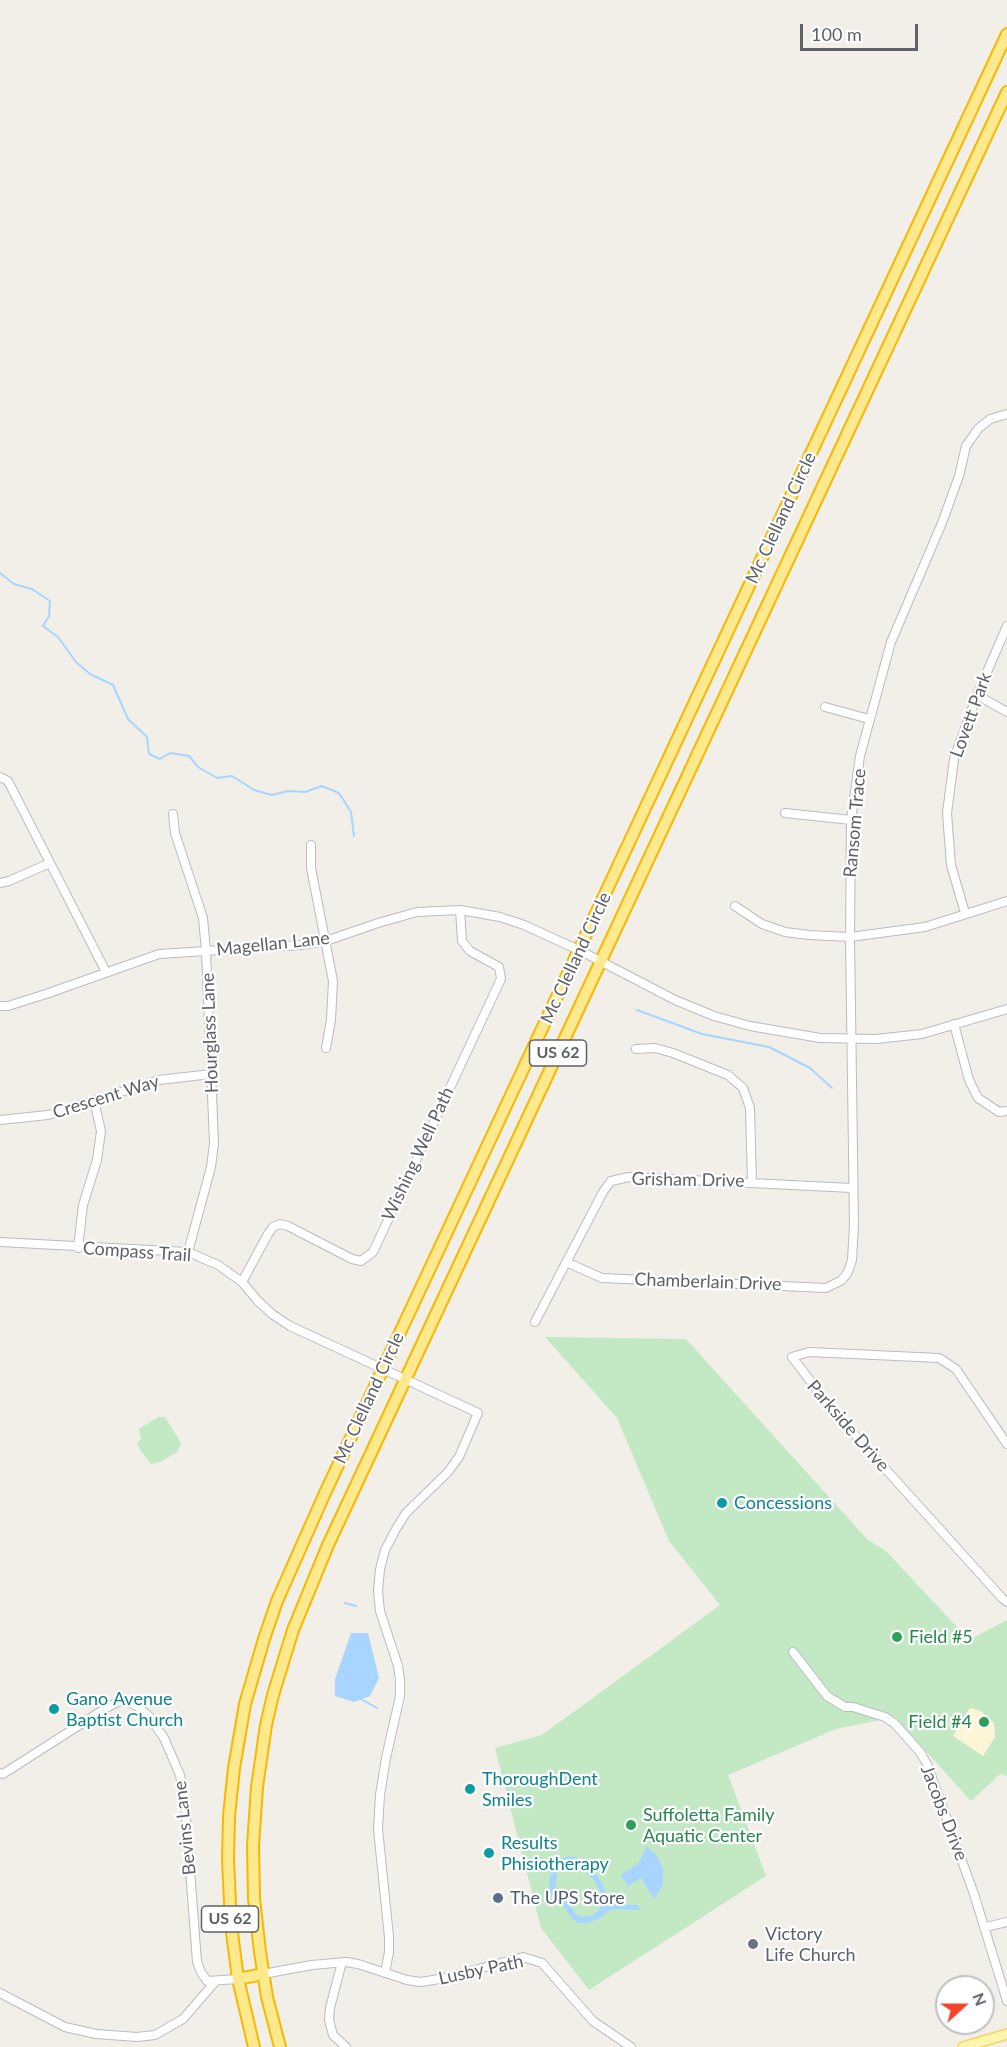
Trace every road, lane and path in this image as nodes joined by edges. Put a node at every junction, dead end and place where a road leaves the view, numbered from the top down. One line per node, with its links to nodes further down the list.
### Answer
1 (1007, 34): 22 (highway, Mc Clelland Circle / US 62)
2 (1007, 92): 24 (highway, Mc Clelland Circle / US 62)
3 (1007, 414): 8 (street, Ransom Trace)
4 (1007, 626): 5 (street, Lovett Park)
5 (977, 695): 7 (street); 19 (street, Lovett Park)
6 (825, 707): 8 (street)
7 (1007, 712)
8 (869, 719): 12 (street, Ransom Trace)
9 (0, 777): 14 (street)
10 (785, 813): 12 (street)
11 (173, 814): 23 (street, Hourglass Lane)
12 (851, 820): 20 (street, Ransom Trace)
13 (311, 845): 21 (street)
14 (50, 863): 15 (street); 25 (street)
15 (0, 882)
16 (1007, 902): 19 (street)
17 (735, 906): 20 (street)
18 (460, 910): 21 (street, Magellan Lane); 22 (street, Magellan Lane); 43 (street, Wishing Well Path)
19 (965, 913): 20 (street)
20 (850, 937): 29 (street, Ransom Trace)
21 (326, 941): 23 (street, Magellan Lane); 30 (street)
22 (579, 950): 24 (street, Magellan Lane); 45 (highway, Mc Clelland Circle / US 62)
23 (206, 951): 25 (street, Magellan Lane); 32 (street, Hourglass Lane)
24 (601, 962): 29 (street, Magellan Lane); 46 (highway, Mc Clelland Circle / US 62)
25 (106, 972): 26 (street, Magellan Lane)
26 (0, 1006)
27 (1007, 1009): 28 (street, Magellan Lane)
28 (954, 1024): 29 (street, Magellan Lane); 34 (street)
29 (850, 1039): 37 (street, Ransom Trace)
30 (326, 1048)
31 (636, 1049): 36 (street)
32 (211, 1074): 33 (street, Crescent Way); 40 (street, Hourglass Lane)
33 (94, 1101): 35 (street, Crescent Way); 39 (street)
34 (1007, 1111)
35 (0, 1120)
36 (752, 1182): 37 (street, Grisham Drive); 41 (street, Grisham Drive)
37 (852, 1188): 42 (street, Ransom Trace)
38 (0, 1242): 39 (street, Compass Trail)
39 (78, 1248): 40 (street, Compass Trail)
40 (188, 1252): 43 (street, Compass Trail)
41 (566, 1262): 42 (street, Chamberlain Drive); 44 (street, Grisham Drive)
42 (848, 1272)
43 (242, 1282): 45 (street, Compass Trail)
44 (535, 1322)
45 (383, 1369): 46 (street, Compass Trail); 56 (highway, Mc Clelland Circle / US 62)
46 (406, 1379): 54 (street, Compass Trail); 55 (highway, Mc Clelland Circle / US 62)
47 (1007, 1443): 48 (street, Parkside Drive)
48 (1007, 1602)
49 (793, 1652): 52 (street, Jacobs Drive)
50 (0, 1773): 57 (street, Bevins Lane)
51 (1007, 1922): 52 (street)
52 (986, 1927): 59 (street, Jacobs Drive)
53 (342, 1962): 54 (street, Lusby Path); 55 (street, Lusby Path); 63 (street)
54 (385, 1973): 64 (street, Lusby Path)
55 (263, 1974): 56 (highway); 62 (highway, Mc Clelland Circle / US 62)
56 (238, 1979): 57 (street); 61 (highway, Mc Clelland Circle / US 62)
57 (215, 1982): 58 (street)
58 (0, 1993)
59 (1007, 2001)
60 (1007, 2034): 65 (main road)
61 (254, 2047)
62 (280, 2047)
63 (346, 2047)
64 (631, 2047)
65 (963, 2047)

